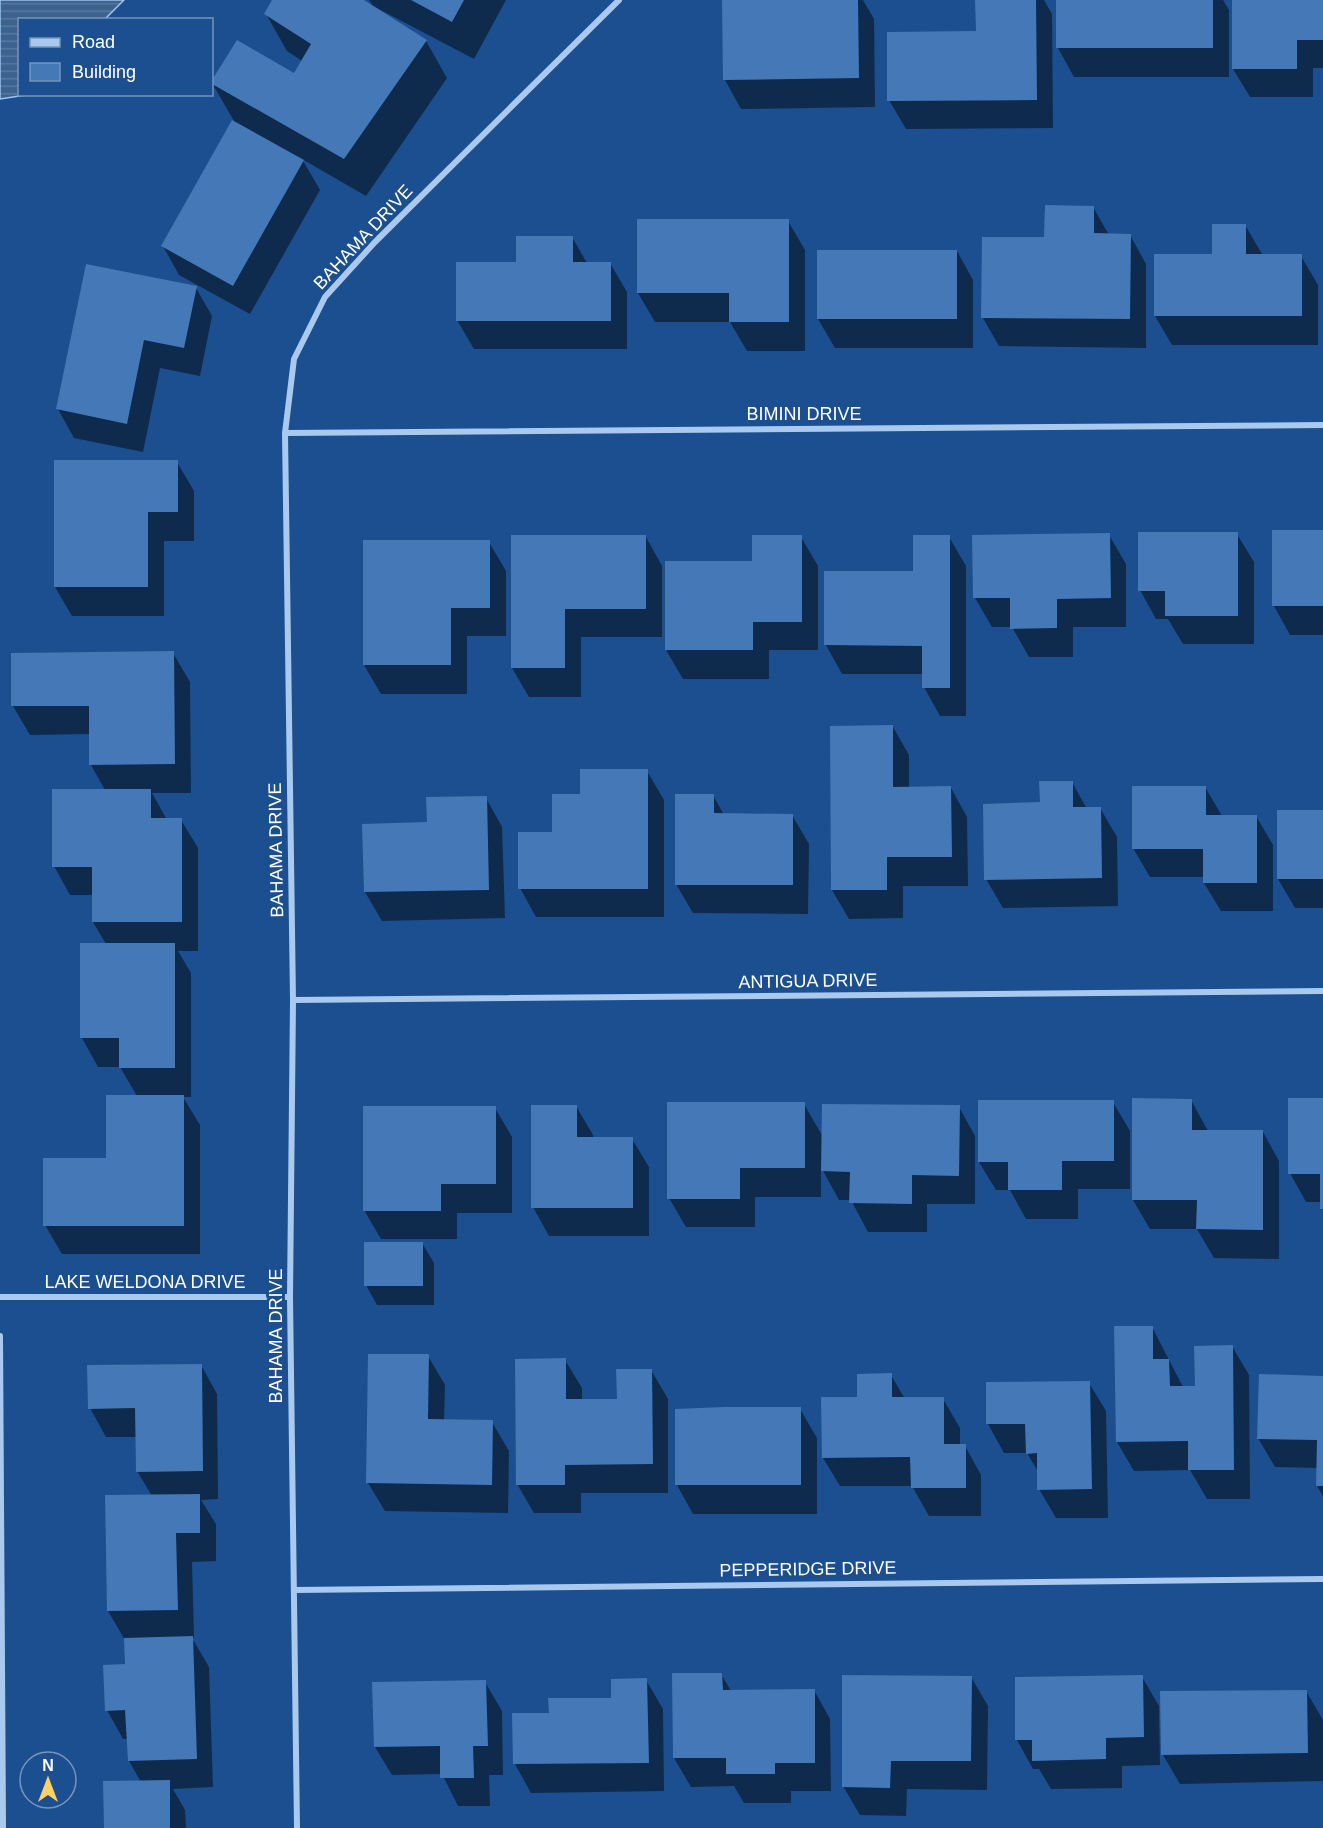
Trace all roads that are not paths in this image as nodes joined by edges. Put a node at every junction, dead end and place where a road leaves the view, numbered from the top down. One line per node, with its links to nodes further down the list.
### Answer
1 (619, 0): 3 (street, BAHAMA DRIVE)
2 (1323, 425): 3 (street, BIMINI DRIVE)
3 (285, 433): 5 (street, BAHAMA DRIVE)
4 (1323, 991): 5 (street, ANTIGUA DRIVE)
5 (293, 1000): 6 (street, BAHAMA DRIVE)
6 (290, 1297): 7 (street, LAKE WELDONA DRIVE); 10 (street, BAHAMA DRIVE)
7 (0, 1298)
8 (0, 1336): 11 (street)
9 (1323, 1579): 10 (street, PEPPERIDGE DRIVE)
10 (294, 1590): 12 (street, BAHAMA DRIVE)
11 (3, 1828)
12 (297, 1828)

